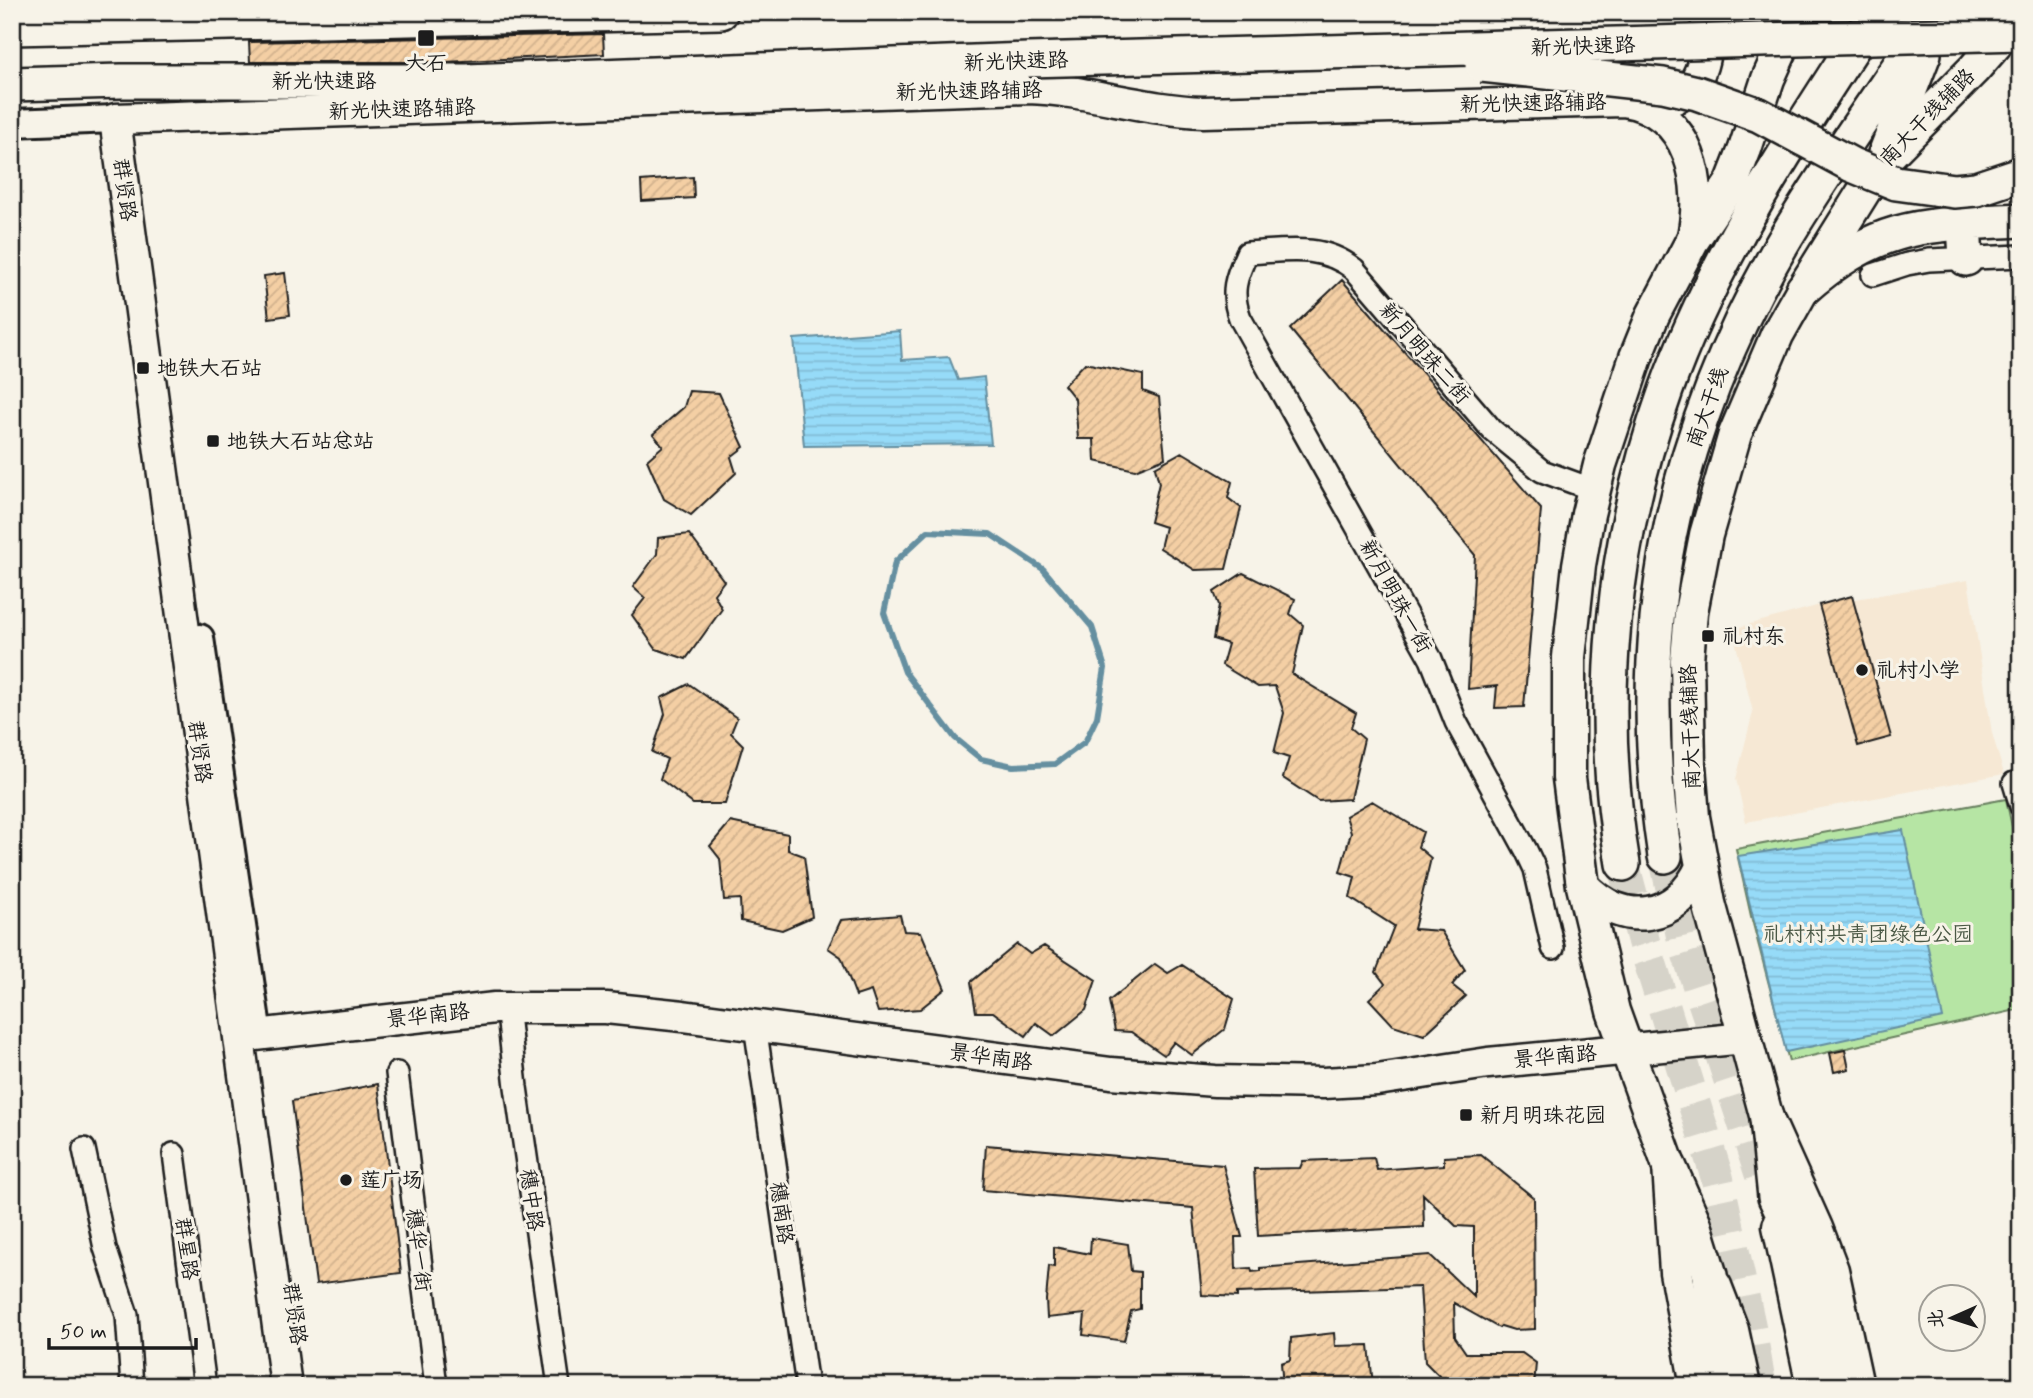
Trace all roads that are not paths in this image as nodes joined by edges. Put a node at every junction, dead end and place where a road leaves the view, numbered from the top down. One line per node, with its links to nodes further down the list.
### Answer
1 (721, 12): 7 (highway)
2 (1707, 12): 11 (main road)
3 (1803, 12): 19 (main road)
4 (1876, 12): 30 (highway, 南大干线)
5 (1938, 12): 14 (highway); 29 (highway, 南大干线)
6 (2017, 12): 14 (main road, 南大干线辅路)
7 (12, 28)
8 (2021, 33): 9 (highway, 新光快速路, bridge)
9 (1379, 52): 10 (highway, 新光快速路, bridge); 15 (highway, bridge)
10 (12, 84)
11 (1642, 104): 12 (main road, 新光快速路辅路); 19 (main road, 新光快速路辅路)
12 (125, 119): 13 (street); 35 (main road, 群贤路)
13 (12, 123)
14 (1882, 162): 24 (main road, 南大干线辅路)
15 (2021, 174)
16 (2021, 208): 18 (highway)
17 (2021, 220): 18 (highway)
18 (1970, 223): 22 (highway); 24 (highway)
19 (1692, 241): 26 (main road)
20 (1247, 253): 26 (street, 新月明珠二街); 33 (street, 新月明珠一街)
21 (2021, 256): 22 (street)
22 (1966, 259): 23 (street)
23 (1873, 275)
24 (1802, 289): 31 (main road, 南大干线辅路)
25 (165, 384): 35 (street, 群贤路)
26 (1594, 490): 32 (main road)
27 (2014, 783): 28 (street)
28 (2021, 806)
29 (1665, 856)
30 (1623, 864)
31 (1702, 867): 32 (main road); 36 (main road, 南大干线辅路)
32 (1583, 886): 38 (main road)
33 (1553, 948)
34 (508, 1014): 51 (street, 穗中路)
35 (248, 1036): 38 (main road, 景华南路); 48 (main road, 群贤路); 49 (main road, 群贤路)
36 (1745, 1038): 38 (main road, 景华南路); 40 (main road, 南大干线辅路)
37 (757, 1039): 52 (street, 穗南路)
38 (1627, 1049): 43 (main road)
39 (397, 1073): 50 (street, 穗华一街)
40 (1767, 1119): 44 (highway); 58 (main road, 南大干线辅路)
41 (84, 1149): 46 (street)
42 (174, 1154): 47 (street, 群星路)
43 (1670, 1166): 45 (highway); 53 (main road)
44 (1775, 1197): 56 (main road); 57 (highway)
45 (1710, 1275): 54 (highway); 55 (main road)
46 (132, 1386)
47 (205, 1386)
48 (286, 1386)
49 (303, 1386)
50 (436, 1386)
51 (559, 1386)
52 (807, 1386)
53 (1697, 1386)
54 (1723, 1386)
55 (1744, 1386)
56 (1813, 1386)
57 (1833, 1386)
58 (1857, 1386)

